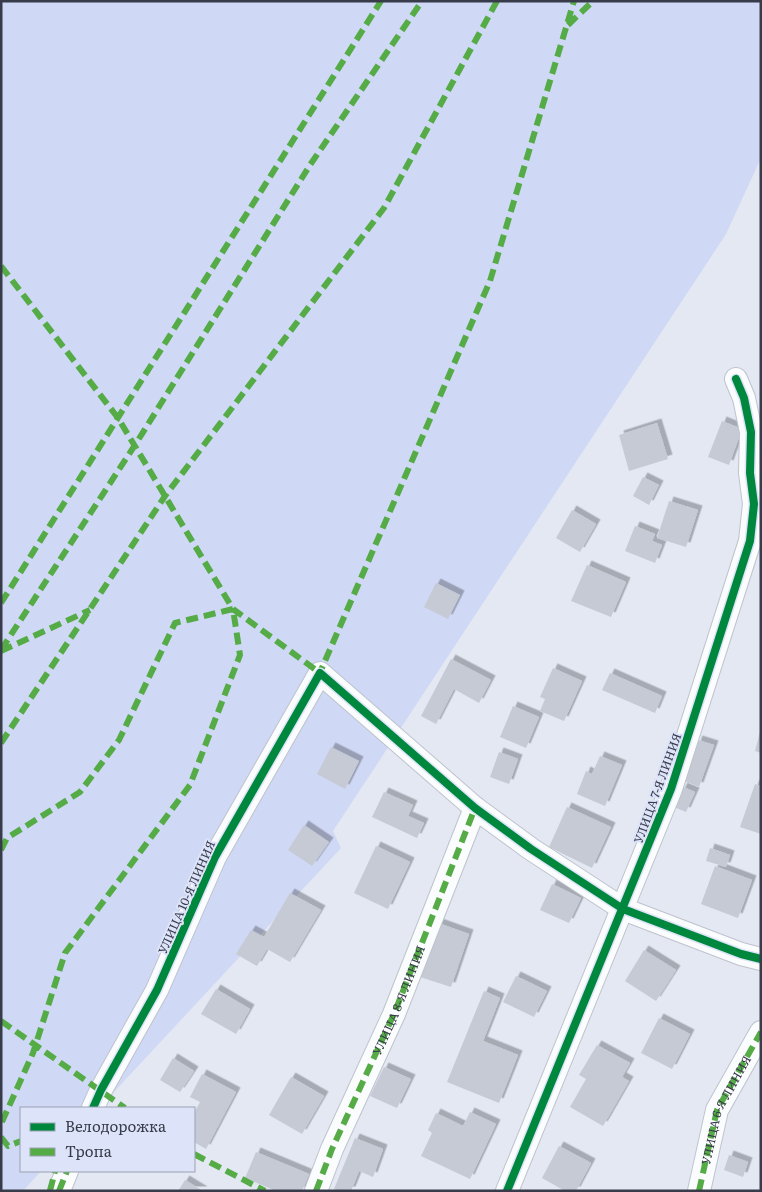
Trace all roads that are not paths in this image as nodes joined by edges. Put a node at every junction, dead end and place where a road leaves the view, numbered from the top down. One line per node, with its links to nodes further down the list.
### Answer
1 (736, 379): 2 (street, УЛИЦА 7-Я ЛИНИЯ)
2 (757, 504): 4 (street, УЛИЦА 7-Я ЛИНИЯ)
3 (475, 808): 4 (street); 7 (street, УЛИЦА 10-Я ЛИНИЯ); 10 (street, УЛИЦА 8-Я ЛИНИЯ)
4 (623, 909): 5 (street); 11 (street, УЛИЦА 7-Я ЛИНИЯ)
5 (761, 959)
6 (761, 1032): 12 (street, УЛИЦА 6-Я ЛИНИЯ)
7 (93, 1107)
8 (67, 1172): 9 (street)
9 (58, 1191)
10 (316, 1191)
11 (508, 1191)
12 (699, 1191)

